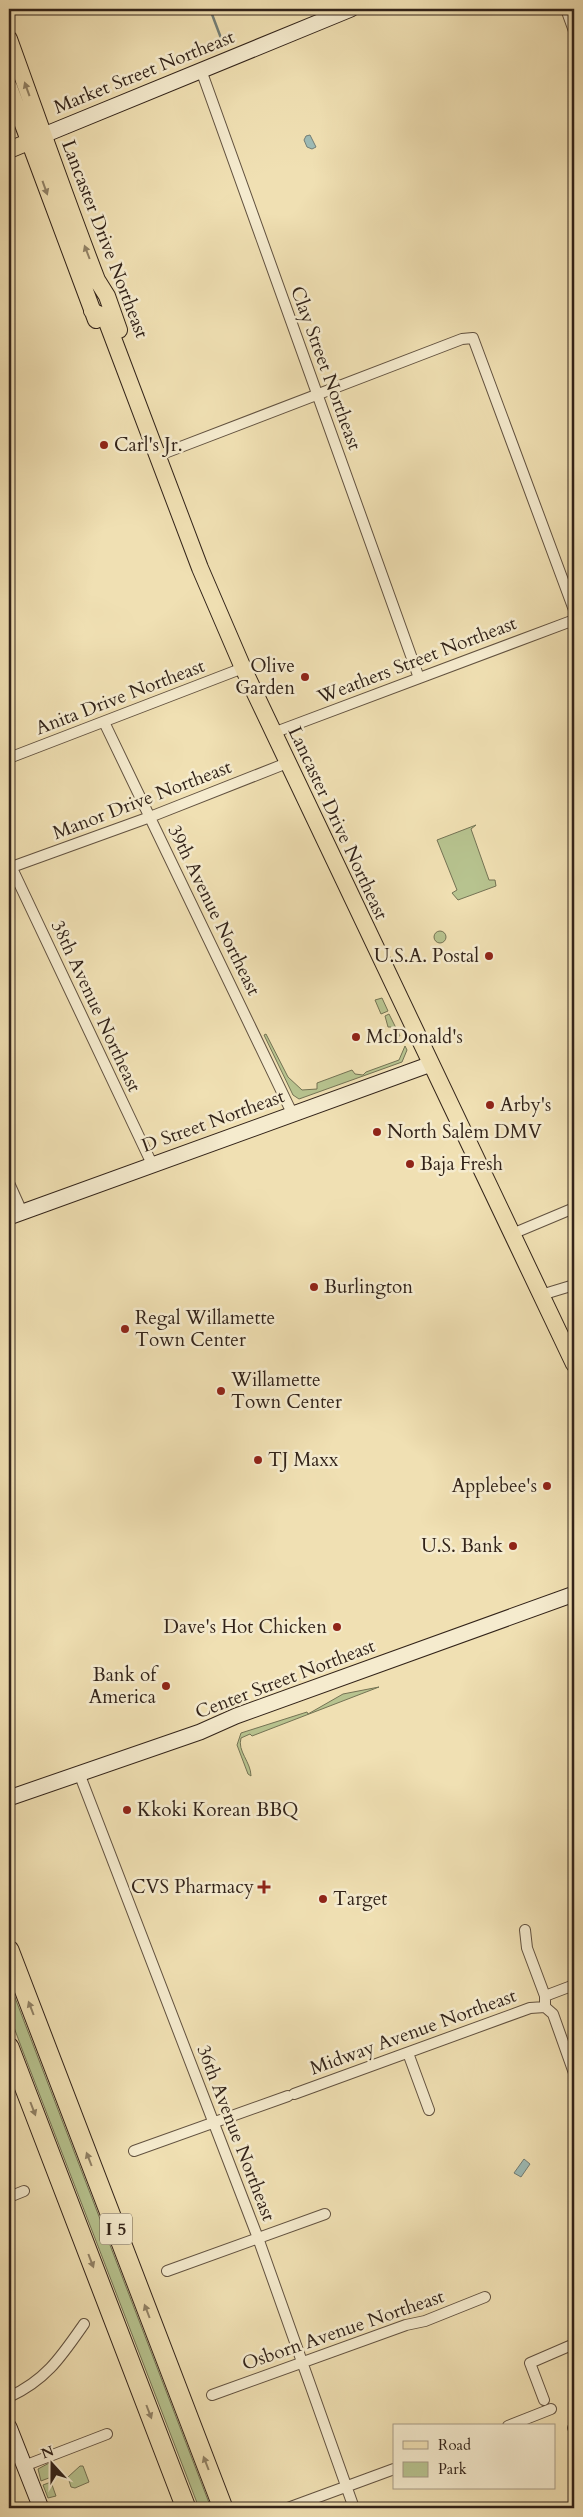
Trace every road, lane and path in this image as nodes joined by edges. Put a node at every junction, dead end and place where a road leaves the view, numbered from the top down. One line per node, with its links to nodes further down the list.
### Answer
1 (351, 9): 5 (main road, Market Street Northeast)
2 (566, 9): 3 (street)
3 (574, 30)
4 (9, 39): 7 (main road, Lancaster Drive Northeast, one-way to 4)
5 (201, 70): 7 (main road, Market Street Northeast); 11 (street, Clay Street Northeast)
6 (9, 86): 8 (main road, Lancaster Drive Northeast)
7 (44, 135): 8 (main road, Market Street Northeast); 10 (main road, Lancaster Drive Northeast, one-way to 7)
8 (28, 142): 9 (main road, Market Street Northeast); 10 (main road, Lancaster Drive Northeast, one-way to 10)
9 (9, 150)
10 (126, 370): 12 (main road, Lancaster Drive Northeast)
11 (316, 395): 12 (street); 13 (street); 16 (street, Clay Street Northeast)
12 (157, 456): 15 (main road, Lancaster Drive Northeast)
13 (574, 610)
14 (574, 620): 16 (street, Weathers Street Northeast)
15 (242, 668): 17 (street, Anita Drive Northeast); 18 (main road, Lancaster Drive Northeast)
16 (419, 678): 18 (street, Weathers Street Northeast)
17 (104, 722): 19 (street, Anita Drive Northeast); 21 (street, 39th Avenue Northeast)
18 (273, 733): 20 (main road, Lancaster Drive Northeast)
19 (9, 758)
20 (287, 763): 21 (street, Manor Drive Northeast); 23 (main road, Lancaster Drive Northeast)
21 (150, 817): 22 (street, Manor Drive Northeast); 24 (street, 39th Avenue Northeast)
22 (10, 866): 25 (street, 38th Avenue Northeast)
23 (431, 1064): 24 (main road, D Street Northeast); 29 (main road, Lancaster Drive Northeast)
24 (292, 1114): 25 (main road, D Street Northeast)
25 (152, 1164): 28 (main road, D Street Northeast)
26 (9, 1184): 28 (street)
27 (574, 1208): 29 (street)
28 (16, 1214)
29 (512, 1234): 31 (main road, Lancaster Drive Northeast)
30 (574, 1285): 31 (street)
31 (541, 1295): 32 (main road, Lancaster Drive Northeast)
32 (574, 1364)
33 (574, 1594): 34 (main road, Center Street Northeast)
34 (78, 1773): 35 (main road, Center Street Northeast); 44 (street, 36th Avenue Northeast)
35 (9, 1798)
36 (526, 1930): 39 (street)
37 (9, 1950): 67 (highway, I 5, one-way to 37)
38 (574, 1985): 39 (street, Midway Avenue Northeast)
39 (545, 2001): 41 (street, Midway Avenue Northeast); 42 (street)
40 (9, 2047): 66 (highway, I 5, one-way to 66)
41 (408, 2053): 43 (street); 44 (street, Midway Avenue Northeast)
42 (574, 2073)
43 (429, 2110)
44 (213, 2122): 45 (street, Midway Avenue Northeast); 49 (street, 36th Avenue Northeast)
45 (134, 2152)
46 (24, 2191): 47 (street)
47 (9, 2197)
48 (325, 2214): 49 (street)
49 (258, 2238): 50 (street); 54 (street, 36th Avenue Northeast)
50 (167, 2271)
51 (485, 2297): 54 (street, Osborn Avenue Northeast)
52 (84, 2324): 56 (street)
53 (574, 2344): 57 (street)
54 (302, 2363): 55 (street, Osborn Avenue Northeast); 64 (street, 36th Avenue Northeast)
55 (212, 2395)
56 (9, 2397)
57 (544, 2400)
58 (551, 2409): 59 (street)
59 (515, 2424)
60 (9, 2427): 62 (main road)
61 (107, 2434): 62 (street)
62 (24, 2466): 65 (main road)
63 (393, 2469): 64 (street)
64 (346, 2488): 68 (street); 69 (street, 36th Avenue Northeast)
65 (41, 2508)
66 (186, 2508)
67 (223, 2508)
68 (288, 2508)
69 (354, 2508)

